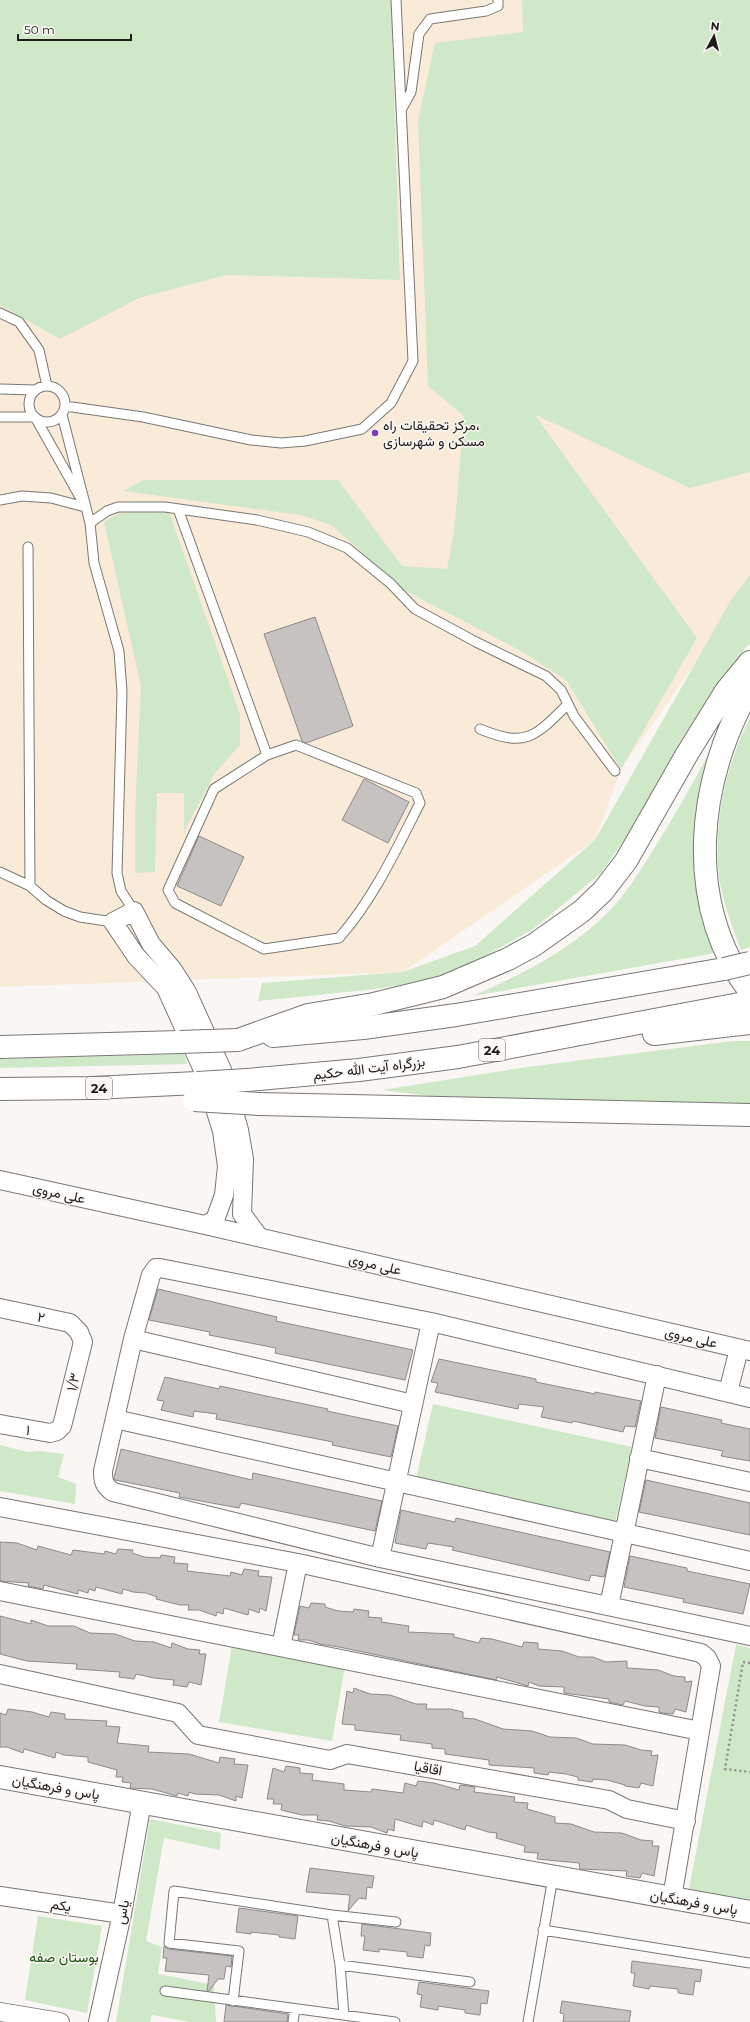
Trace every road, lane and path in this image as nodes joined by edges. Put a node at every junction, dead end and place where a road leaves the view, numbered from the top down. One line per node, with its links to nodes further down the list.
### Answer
1 (396, 0): 3 (lane)
2 (498, 0): 3 (lane)
3 (401, 111): 8 (lane)
4 (0, 313): 5 (lane)
5 (47, 386): 7 (lane); 8 (lane)
6 (0, 389): 7 (lane)
7 (36, 390): 10 (lane)
8 (63, 411): 10 (lane); 12 (lane)
9 (0, 417): 10 (lane)
10 (35, 417): 12 (lane)
11 (0, 500): 12 (lane)
12 (85, 507): 14 (lane)
13 (178, 509): 14 (lane); 18 (lane); 20 (lane)
14 (90, 523): 24 (lane)
15 (28, 547): 23 (lane)
16 (750, 662): 30 (main road)
17 (750, 688): 29 (main road)
18 (568, 704): 19 (lane); 21 (lane)
19 (480, 729)
20 (268, 754): 20 (lane)
21 (615, 771)
22 (0, 872): 23 (lane)
23 (30, 886): 25 (lane)
24 (134, 911): 25 (street); 26 (street)
25 (113, 922): 27 (street)
26 (151, 944): 27 (street); 37 (street)
27 (136, 956): 36 (street)
28 (750, 963): 30 (main road, bridge)
29 (745, 1009): 33 (main road, بزرگراه آیت الله حکیم / 24, bridge)
30 (238, 1040): 31 (main road, bridge)
31 (0, 1047)
32 (0, 1089): 33 (main road, بزرگراه آیت الله حکیم / 24)
33 (196, 1091): 34 (main road, bridge)
34 (750, 1116)
35 (0, 1180): 36 (street, علی مروی)
36 (205, 1225): 37 (street, علی مروی)
37 (259, 1238): 42 (street, علی مروی)
38 (0, 1308): 40 (street, ۲)
39 (431, 1322): 41 (street); 43 (street); 46 (street)
40 (79, 1332): 49 (street, ۱/۳)
41 (133, 1339): 46 (street); 47 (street)
42 (744, 1350): 44 (street)
43 (656, 1375): 44 (street); 50 (street)
44 (728, 1392): 45 (street)
45 (750, 1398)
46 (413, 1404): 51 (street)
47 (115, 1419): 51 (street); 55 (street)
48 (0, 1424): 49 (street, ۱)
49 (56, 1431)
50 (639, 1458): 52 (street); 54 (street)
51 (396, 1482): 54 (street); 55 (street)
52 (750, 1482)
53 (0, 1507): 57 (street)
54 (624, 1533): 56 (street); 59 (street)
55 (380, 1558): 59 (street)
56 (750, 1561)
57 (298, 1563): 61 (street); 64 (street)
58 (0, 1591): 61 (street)
59 (609, 1606): 60 (street)
60 (750, 1636)
61 (281, 1647): 64 (street)
62 (750, 1663): 65 (path)
63 (0, 1674): 68 (street, اقاقیا)
64 (700, 1731): 68 (street)
65 (750, 1772)
66 (0, 1777): 67 (main road, پاس و فرهنگیان)
67 (142, 1802): 69 (main road, پاس و فرهنگیان); 73 (street, یاس)
68 (686, 1821): 71 (street)
69 (553, 1877): 71 (main road, پاس و فرهنگیان); 76 (lane)
70 (0, 1896): 73 (street, یکم)
71 (672, 1898): 72 (main road, پاس و فرهنگیان)
72 (750, 1912)
73 (122, 1914): 86 (street, یاس)
74 (332, 1915): 75 (lane); 78 (lane); 81 (lane)
75 (396, 1922)
76 (543, 1930): 77 (lane); 89 (lane)
77 (750, 1963)
78 (340, 1965): 79 (lane); 84 (lane)
79 (470, 1982)
80 (165, 1992): 81 (lane)
81 (233, 2001): 82 (lane)
82 (295, 2009): 84 (lane); 87 (lane)
83 (0, 2012): 85 (street)
84 (344, 2015): 88 (lane)
85 (60, 2022)
86 (98, 2022)
87 (293, 2022)
88 (395, 2022)
89 (528, 2022)

